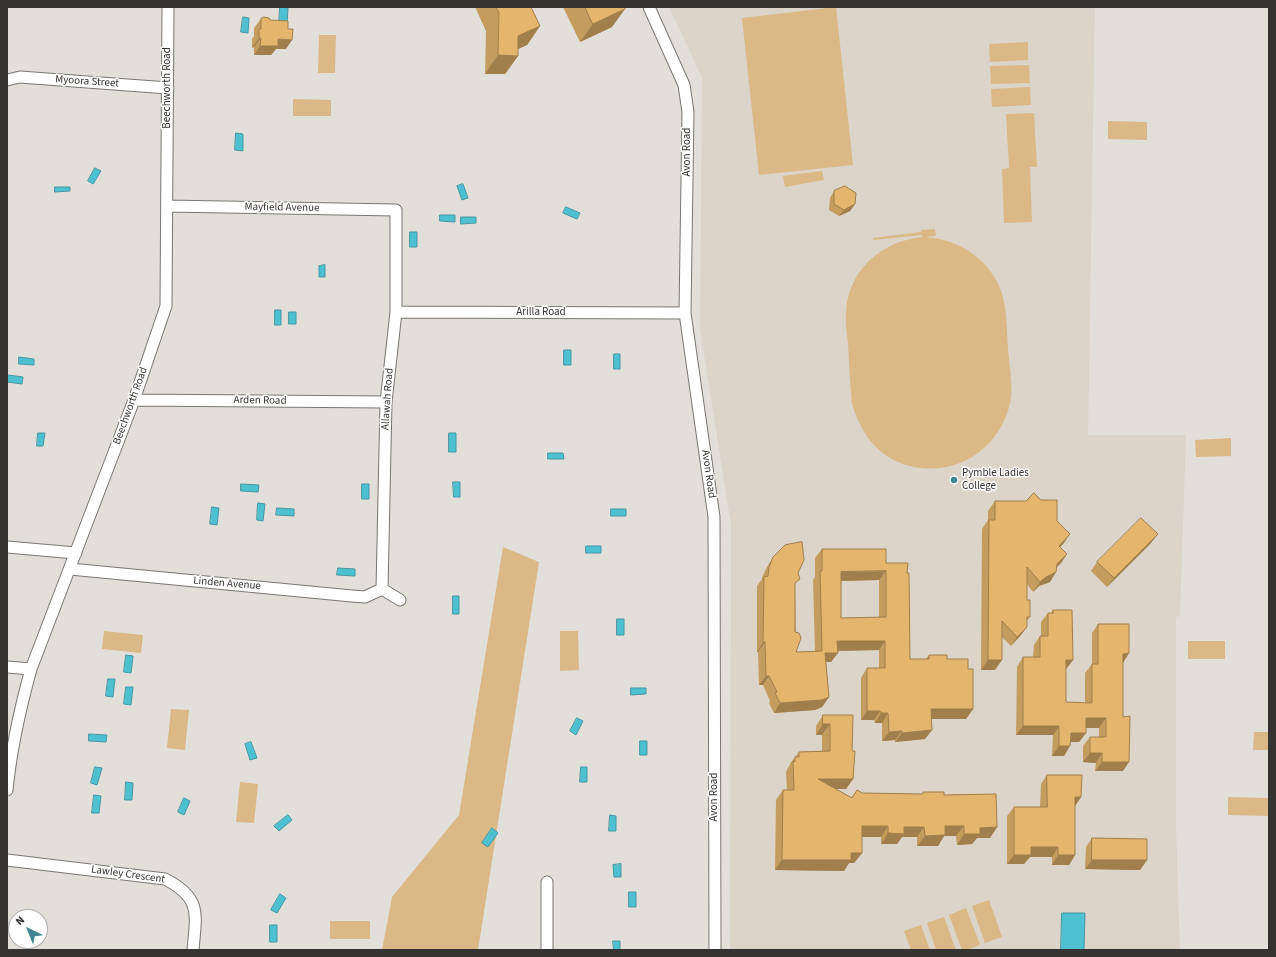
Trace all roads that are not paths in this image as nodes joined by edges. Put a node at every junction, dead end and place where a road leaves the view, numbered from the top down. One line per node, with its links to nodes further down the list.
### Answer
1 (168, 7): 4 (street, Beechworth Road)
2 (648, 7): 8 (street, Avon Road)
3 (7, 80): 4 (street, Myoora Street)
4 (168, 88): 5 (street, Beechworth Road)
5 (167, 206): 6 (street, Mayfield Avenue); 9 (street, Beechworth Road)
6 (396, 210): 7 (street, Allawah Road)
7 (396, 312): 8 (street, Arilla Road); 10 (street, Allawah Road)
8 (685, 313): 23 (street, Avon Road)
9 (134, 400): 10 (street, Arden Road); 12 (street, Beechworth Road)
10 (386, 402): 14 (street, Allawah Road)
11 (7, 547): 12 (street)
12 (76, 553): 13 (street, Beechworth Road)
13 (70, 569): 14 (street, Linden Avenue); 17 (street, Beechworth Road)
14 (382, 589): 15 (street)
15 (400, 600)
16 (7, 667): 17 (street)
17 (31, 669): 18 (street, Beechworth Road)
18 (7, 790)
19 (7, 860): 21 (street, Lawley Crescent)
20 (547, 882): 22 (street)
21 (193, 950)
22 (547, 950)
23 (714, 950)

